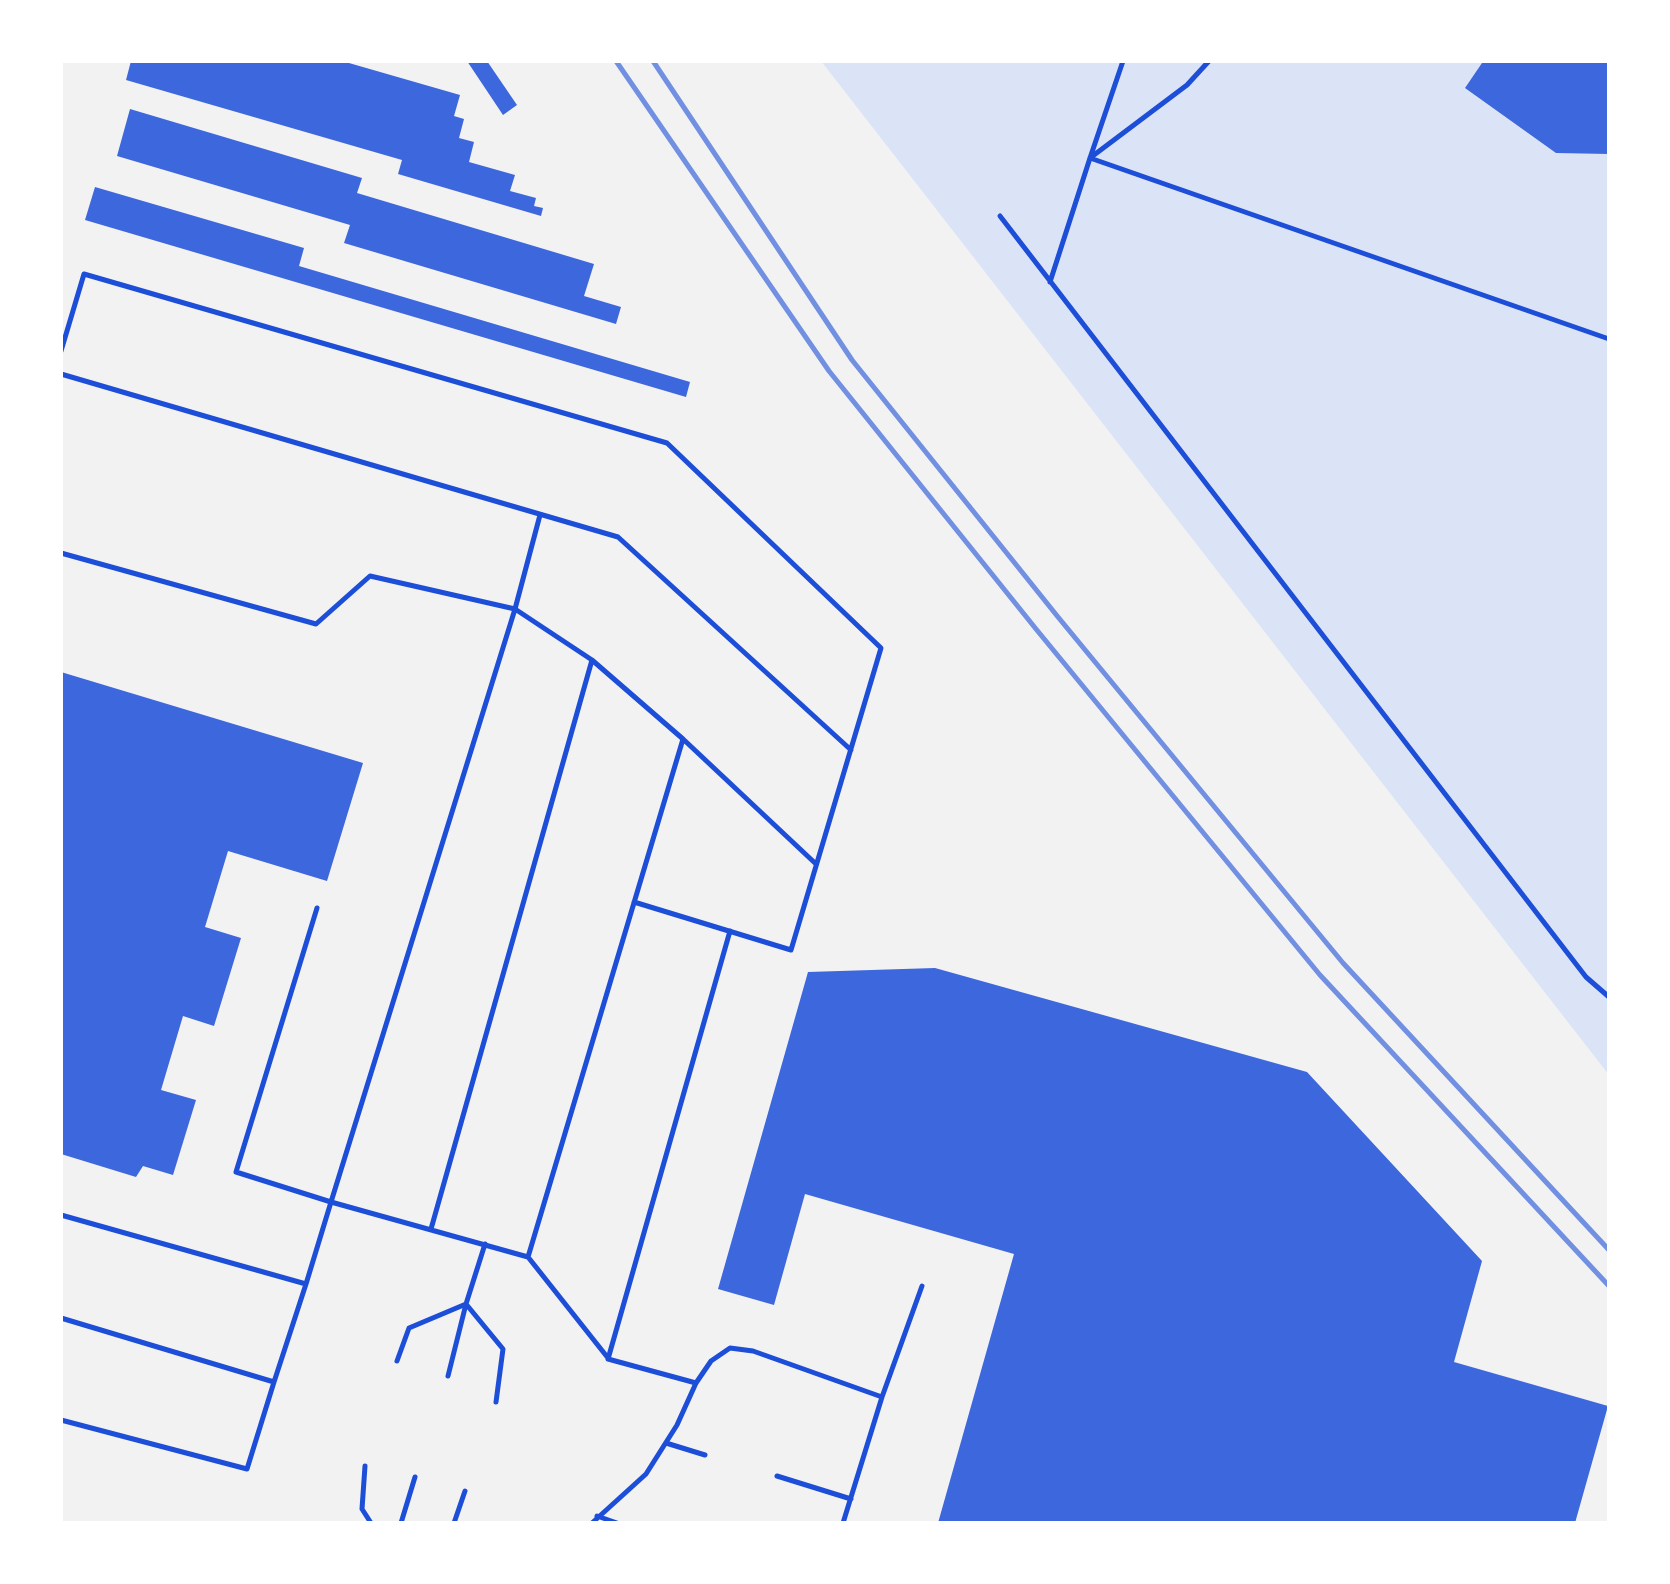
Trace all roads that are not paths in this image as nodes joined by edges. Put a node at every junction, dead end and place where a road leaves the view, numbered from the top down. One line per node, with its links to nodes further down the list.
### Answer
1 (1123, 61): 3 (lane)
2 (1209, 61): 3 (lane)
3 (1090, 158): 5 (lane); 6 (lane)
4 (1000, 216): 5 (lane)
5 (1050, 282): 19 (lane)
6 (1609, 339)
7 (61, 351): 14 (lane)
8 (61, 374): 9 (lane)
9 (540, 515): 11 (lane); 14 (lane)
10 (61, 553): 11 (lane)
11 (515, 609): 12 (lane); 20 (lane)
12 (592, 660): 13 (lane); 22 (lane)
13 (683, 739): 15 (lane); 16 (lane)
14 (850, 750): 15 (lane)
15 (816, 864): 18 (lane)
16 (634, 902): 18 (lane); 24 (lane)
17 (317, 908): 20 (lane)
18 (730, 931): 29 (lane)
19 (1609, 997)
20 (331, 1202): 22 (lane); 25 (lane)
21 (61, 1215): 25 (lane)
22 (431, 1229): 23 (lane)
23 (485, 1244): 24 (lane); 27 (lane)
24 (527, 1257): 29 (lane)
25 (306, 1284): 32 (lane)
26 (922, 1286): 34 (lane)
27 (466, 1304): 30 (lane); 31 (lane); 35 (lane)
28 (61, 1318): 32 (lane)
29 (608, 1359): 33 (lane)
30 (397, 1361)
31 (448, 1376)
32 (274, 1382): 36 (lane)
33 (696, 1383): 34 (lane); 37 (lane)
34 (882, 1397): 43 (lane)
35 (496, 1402)
36 (61, 1420)
37 (666, 1443): 38 (lane); 44 (lane)
38 (705, 1455)
39 (365, 1466): 45 (lane)
40 (777, 1476): 43 (lane)
41 (415, 1477): 46 (lane)
42 (465, 1492): 47 (lane)
43 (851, 1499): 50 (lane)
44 (597, 1517): 48 (lane); 49 (lane)
45 (371, 1523)
46 (401, 1523)
47 (454, 1523)
48 (592, 1523)
49 (617, 1523)
50 (843, 1523)

